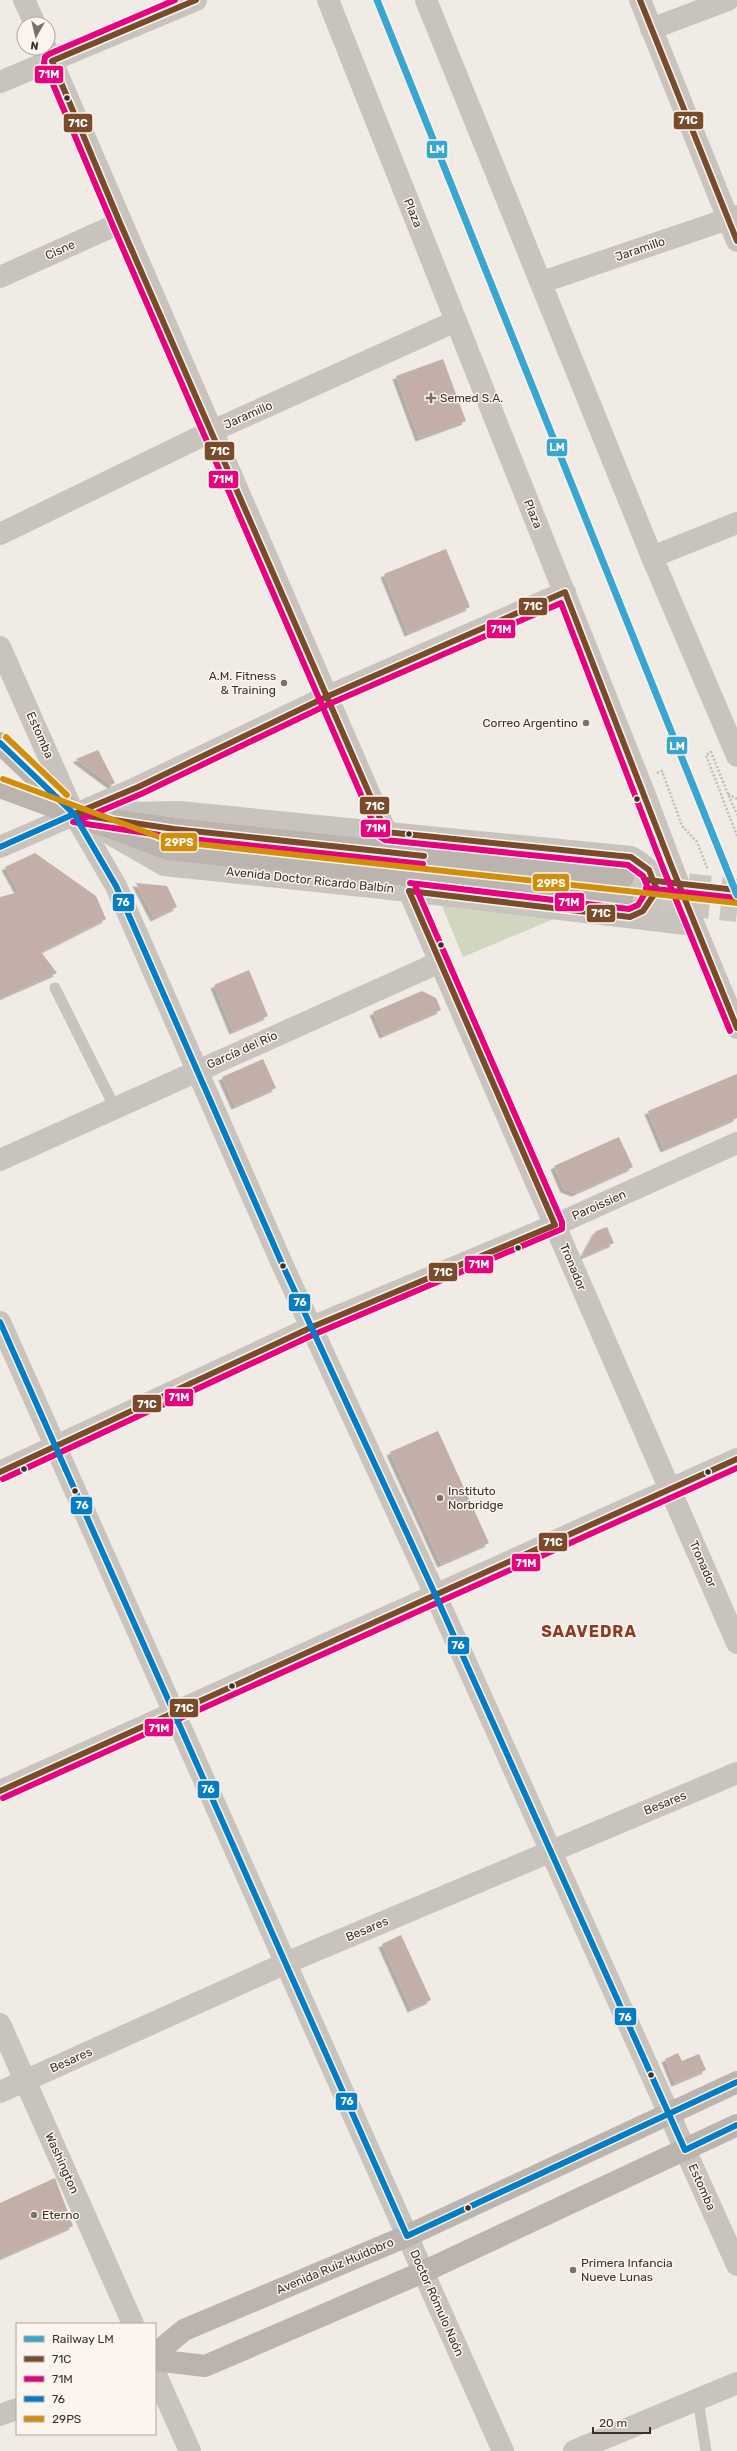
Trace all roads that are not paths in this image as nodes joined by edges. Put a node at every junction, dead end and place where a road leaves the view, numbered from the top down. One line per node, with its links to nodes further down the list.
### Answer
1 (24, 0): 7 (street)
2 (196, 0): 9 (street)
3 (328, 0): 18 (street, Plaza)
4 (426, 0): 17 (street)
5 (640, 0): 8 (street)
6 (728, 0): 8 (street)
7 (31, 16)
8 (651, 29): 13 (street)
9 (56, 51)
10 (46, 56): 12 (street)
11 (50, 56): 14 (street)
12 (0, 82)
13 (733, 218): 15 (street); 17 (street, Jaramillo)
14 (120, 223): 16 (street, Cisne); 19 (street)
15 (737, 241)
16 (0, 277)
17 (542, 282): 22 (street)
18 (456, 321): 19 (street, Jaramillo); 23 (street, Plaza)
19 (210, 432): 21 (street, Jaramillo); 25 (street)
20 (737, 523): 22 (street)
21 (0, 534)
22 (652, 557): 27 (street)
23 (565, 592): 25 (street); 30 (street, Plaza)
24 (0, 647): 29 (street, Estomba)
25 (326, 697): 29 (street); 31 (street)
26 (0, 743): 29 (main road, Avenida Doctor Ricardo Balbín)
27 (737, 756)
28 (0, 787): 29 (main road, Avenida Doctor Ricardo Balbín)
29 (74, 814): 31 (street, Avenida Doctor Ricardo Balbín); 32 (street); 34 (street, Avenida Doctor Ricardo Balbín); 35 (main road); 40 (street, Estomba)
30 (657, 828): 33 (street); 36 (street, Plaza)
31 (386, 832): 33 (street, Avenida Doctor Ricardo Balbín)
32 (0, 847)
33 (632, 857): 35 (street, Avenida Doctor Ricardo Balbín)
34 (409, 891): 35 (street, Avenida Doctor Ricardo Balbín); 37 (street, Tronador)
35 (625, 897): 36 (street, Avenida Doctor Ricardo Balbín)
36 (694, 925): 39 (street, Plaza)
37 (440, 962): 40 (street, García del Río); 44 (street, Tronador)
38 (55, 988): 41 (lane)
39 (737, 1028)
40 (199, 1070): 41 (street, García del Río); 46 (street, Estomba)
41 (115, 1108): 43 (street, García del Río)
42 (737, 1143): 44 (street, Paroissien)
43 (0, 1160)
44 (555, 1225): 46 (street, Paroissien); 50 (street, Tronador)
45 (0, 1322): 47 (street, Doctor Rómulo Naón)
46 (312, 1327): 47 (street, Paroissien); 51 (street, Estomba)
47 (57, 1447): 49 (street, Paroissien); 53 (street, Doctor Rómulo Naón)
48 (737, 1459): 50 (street)
49 (0, 1472)
50 (670, 1490): 51 (street); 52 (street, Tronador)
51 (435, 1594): 53 (street); 56 (street, Estomba)
52 (737, 1643)
53 (173, 1713): 55 (street); 57 (street, Doctor Rómulo Naón)
54 (737, 1773): 56 (street, Besares)
55 (0, 1791)
56 (550, 1851): 57 (street, Besares); 62 (street, Estomba)
57 (286, 1963): 59 (street, Besares); 65 (street, Doctor Rómulo Naón)
58 (0, 2024): 59 (street, Washington)
59 (25, 2080): 61 (street, Besares); 68 (street, Washington)
60 (737, 2082): 62 (main road, Avenida Ruiz Huidobro)
61 (0, 2092)
62 (667, 2113): 64 (street, Estomba); 65 (main road, Avenida Ruiz Huidobro)
63 (737, 2125): 64 (main road)
64 (685, 2150): 66 (street, Estomba); 67 (main road)
65 (407, 2236): 67 (street, Doctor Rómulo Naón); 69 (main road, Avenida Ruiz Huidobro)
66 (737, 2265)
67 (423, 2272): 70 (main road); 77 (street, Doctor Rómulo Naón)
68 (134, 2323)
69 (156, 2353)
70 (156, 2360)
71 (156, 2374): 76 (street)
72 (737, 2383): 73 (street)
73 (698, 2400): 78 (street); 79 (lane)
74 (16, 2409): 75 (street)
75 (0, 2415)
76 (190, 2451)
77 (503, 2451)
78 (574, 2451)
79 (706, 2451)

